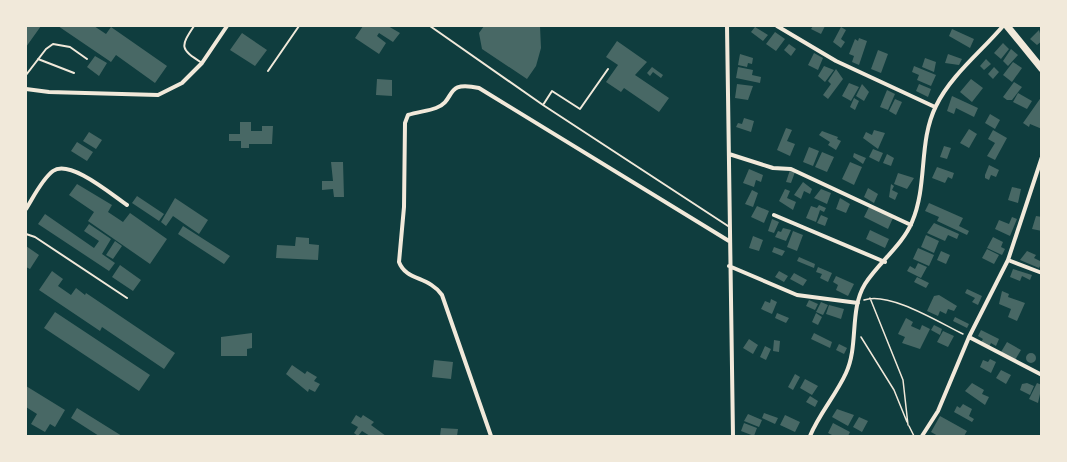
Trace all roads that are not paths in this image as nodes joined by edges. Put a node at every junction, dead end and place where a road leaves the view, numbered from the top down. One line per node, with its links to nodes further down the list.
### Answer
1 (194, 26): 10 (lane)
2 (227, 26): 10 (street)
3 (299, 26): 13 (lane)
4 (430, 26): 17 (lane)
5 (727, 26): 19 (street)
6 (777, 26): 18 (street)
7 (1005, 26): 12 (main road); 18 (street)
8 (38, 59): 9 (lane); 14 (lane); 15 (lane)
9 (87, 59)
10 (202, 63): 16 (street)
11 (608, 69): 17 (lane)
12 (1041, 69)
13 (268, 71)
14 (74, 73)
15 (26, 75)
16 (26, 89)
17 (543, 105): 25 (lane)
18 (934, 107): 24 (street)
19 (729, 154): 24 (street); 25 (street)
20 (1041, 157): 28 (street)
21 (127, 205): 22 (street)
22 (26, 209)
23 (774, 215): 29 (street)
24 (911, 225): 29 (street)
25 (728, 226): 27 (street)
26 (26, 234): 32 (lane)
27 (729, 241): 30 (street); 36 (street)
28 (1008, 260): 31 (street); 34 (street)
29 (885, 262): 33 (street)
30 (729, 266): 33 (street); 37 (street)
31 (1041, 273)
32 (127, 298)
33 (858, 303): 38 (street)
34 (969, 336): 35 (street); 39 (street)
35 (1041, 375)
36 (491, 436)
37 (733, 436)
38 (810, 436)
39 (922, 436)

